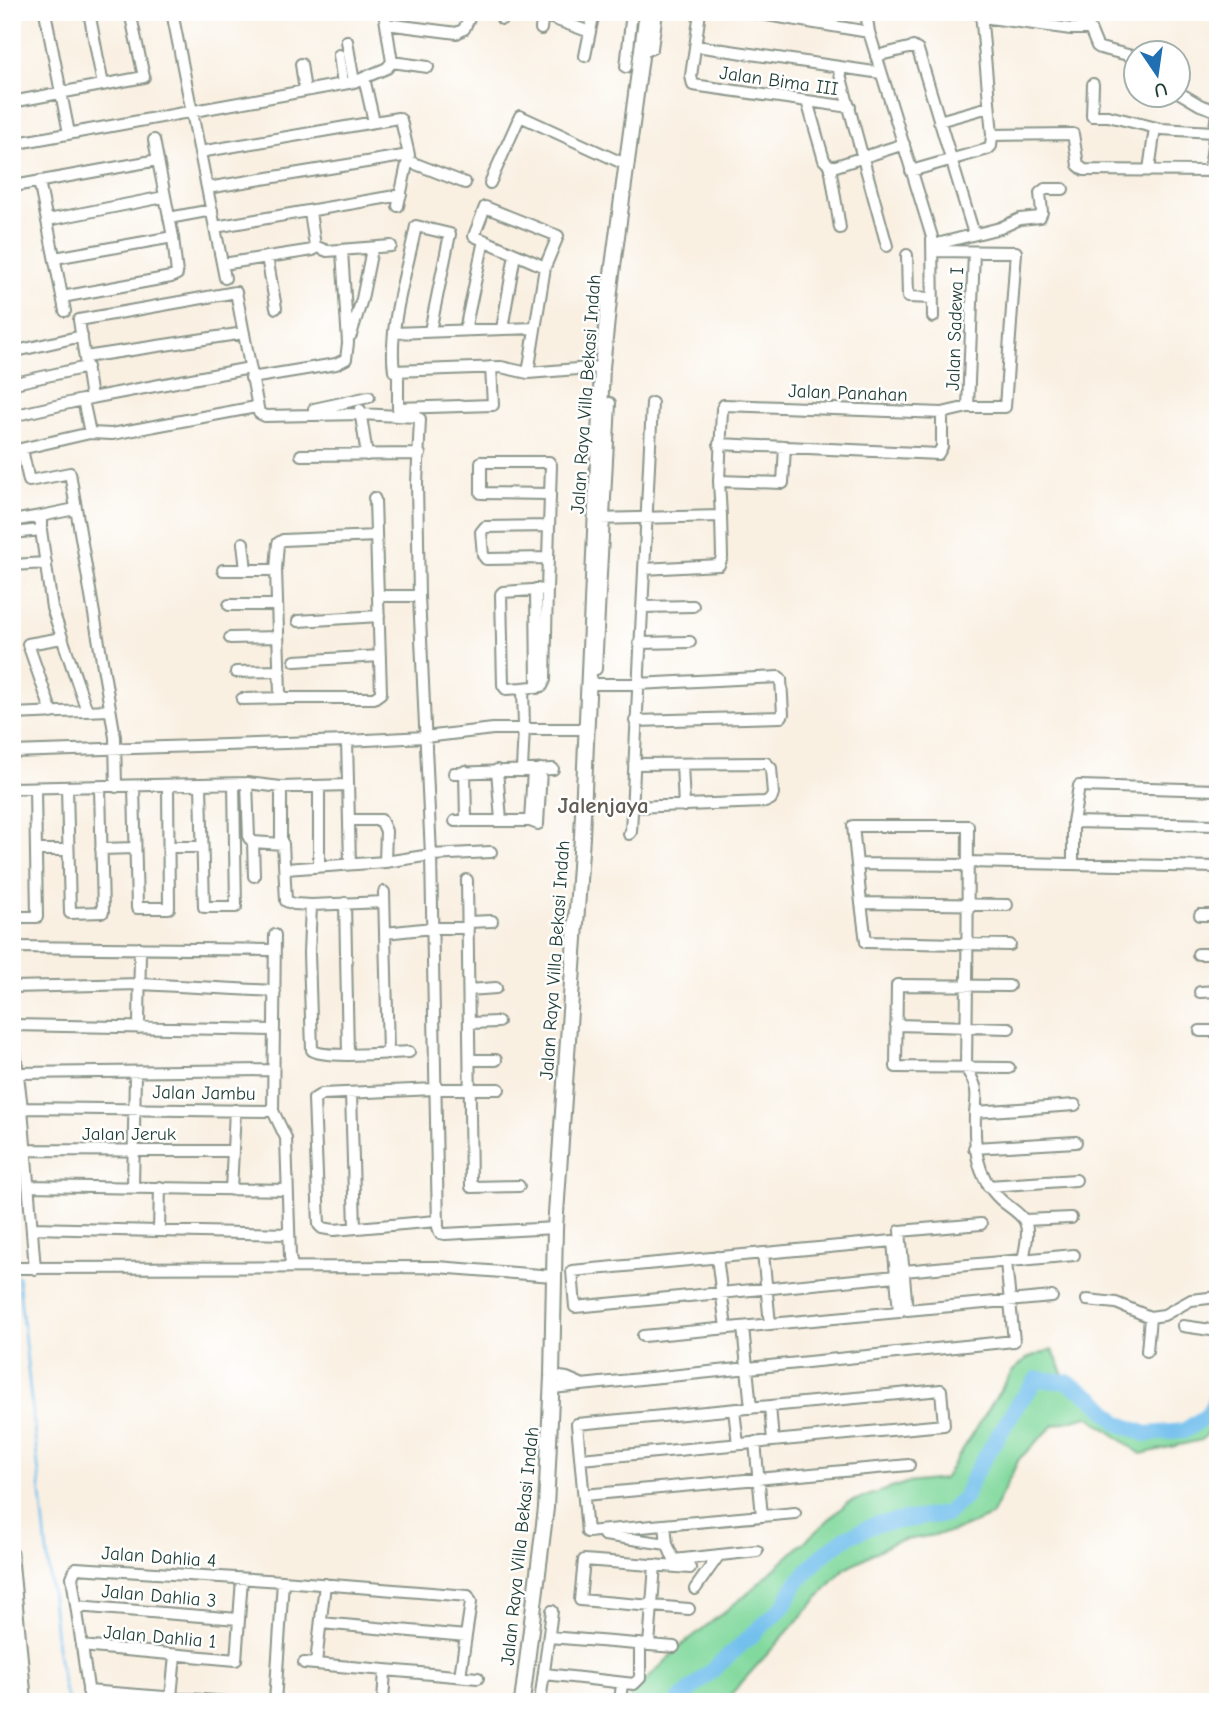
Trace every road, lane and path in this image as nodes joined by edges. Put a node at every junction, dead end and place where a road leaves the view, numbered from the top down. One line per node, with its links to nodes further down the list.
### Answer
1 (45, 12): 37 (street)
2 (89, 12): 35 (street)
3 (130, 12): 35 (street)
4 (172, 12): 43 (street)
5 (472, 12): 15 (street)
6 (594, 12): 17 (street)
7 (632, 12): 21 (street)
8 (647, 12): 25 (main road, Jalan Raya Villa Bekasi Indah)
9 (657, 12): 25 (street)
10 (700, 12): 20 (street, Jalan Bima III)
11 (749, 12): 18 (street)
12 (866, 12): 18 (street)
13 (543, 13): 16 (street); 17 (street)
14 (982, 14): 22 (street); 42 (street)
15 (385, 18): 27 (street)
16 (541, 29)
17 (590, 32): 24 (street)
18 (869, 32): 26 (street)
19 (347, 41): 33 (street)
20 (696, 46): 31 (street); 39 (street, Jalan Bima III)
21 (627, 54): 25 (street); 30 (street)
22 (1122, 54)
23 (339, 55): 33 (street)
24 (585, 56)
25 (642, 56): 58 (main road, Jalan Raya Villa Bekasi Indah)
26 (876, 56): 32 (street); 44 (street)
27 (392, 62): 29 (street); 33 (street)
28 (301, 64): 36 (street)
29 (428, 67)
30 (626, 67)
31 (838, 67): 32 (street); 41 (street)
32 (881, 73): 52 (street)
33 (354, 81): 36 (street); 45 (street)
34 (1093, 84): 46 (street)
35 (103, 85): 37 (street)
36 (305, 91): 43 (street)
37 (61, 93): 40 (street); 48 (street)
38 (1192, 100): 47 (street)
39 (807, 101): 41 (street, Jalan Bima III); 59 (street)
40 (12, 102)
41 (850, 107): 54 (street)
42 (989, 107): 44 (street); 49 (street)
43 (192, 112): 48 (street); 53 (street)
44 (939, 121): 56 (street)
45 (374, 122): 53 (street); 55 (street)
46 (1155, 128): 47 (street); 60 (street)
47 (1213, 132): 62 (street)
48 (68, 133): 51 (street)
49 (992, 135): 56 (street); 60 (street)
50 (154, 140): 57 (street)
51 (12, 144)
52 (904, 144): 54 (street); 61 (street)
53 (200, 152): 67 (street)
54 (864, 157): 59 (street); 81 (street)
55 (408, 158): 64 (street); 67 (street); 71 (street)
56 (951, 159): 61 (street); 76 (street)
57 (158, 160): 63 (street); 69 (street)
58 (627, 163): 65 (street); 111 (main road, Jalan Raya Villa Bekasi Indah)
59 (830, 166): 75 (street)
60 (1149, 170): 62 (street)
61 (911, 171): 83 (street)
62 (1214, 171)
63 (39, 181): 66 (street); 73 (street)
64 (465, 183)
65 (490, 183)
66 (14, 186)
67 (207, 188): 70 (street)
68 (1063, 189): 76 (street)
69 (164, 197): 72 (street); 73 (street)
70 (212, 210): 72 (street); 74 (street)
71 (310, 212): 74 (street); 79 (street)
72 (169, 218): 77 (street)
73 (48, 220): 90 (street)
74 (215, 227): 92 (street)
75 (840, 228)
76 (974, 234): 83 (street)
77 (173, 237): 90 (street); 95 (street)
78 (484, 240): 87 (street); 93 (street); 102 (street)
79 (315, 246): 85 (street); 89 (street)
80 (391, 246): 84 (street)
81 (887, 246)
82 (12, 247): 91 (street)
83 (933, 248): 86 (street); 96 (street)
84 (372, 249): 85 (street); 107 (street)
85 (342, 251): 107 (street)
86 (974, 252): 120 (street, Jalan Sadewa I); 120 (street, Jalan Panahan)
87 (514, 254): 93 (street); 101 (street)
88 (907, 255): 96 (street)
89 (267, 257): 92 (street); 97 (street)
90 (55, 258): 95 (street)
91 (12, 259)
92 (223, 264): 94 (street)
93 (545, 267): 100 (street)
94 (225, 278)
95 (62, 298): 98 (street)
96 (933, 298): 99 (street)
97 (276, 308)
98 (65, 311)
99 (933, 317)
100 (534, 328): 101 (street); 115 (street)
101 (502, 329): 102 (street)
102 (464, 330): 103 (street)
103 (430, 331): 105 (street); 105 (street)
104 (244, 333): 106 (street); 109 (street); 114 (street)
105 (394, 333): 112 (street)
106 (82, 336): 108 (street); 109 (street)
107 (348, 343): 114 (street)
108 (12, 352)
109 (86, 362): 113 (street); 116 (street)
110 (491, 367): 112 (street); 112 (street); 115 (street)
111 (602, 367): 115 (street); 139 (main road, Jalan Raya Villa Bekasi Indah)
112 (398, 370)
113 (12, 373)
114 (251, 373): 116 (street); 119 (street)
115 (528, 373)
116 (87, 399): 124 (street); 125 (street)
117 (652, 402): 138 (street)
118 (610, 403): 139 (street)
119 (256, 407): 122 (street); 125 (street)
120 (968, 407): 121 (street, Jalan Panahan)
121 (942, 413): 126 (street, Jalan Panahan); 127 (street)
122 (289, 414): 123 (street); 123 (street)
123 (361, 414): 129 (street); 131 (street)
124 (12, 416)
125 (90, 433): 128 (street)
126 (719, 444): 127 (street); 132 (street)
127 (785, 446): 132 (street)
128 (17, 450): 135 (street)
129 (420, 454): 131 (street); 155 (street)
130 (301, 455): 131 (street)
131 (367, 455)
132 (719, 481): 137 (street)
133 (550, 494): 133 (street); 141 (street)
134 (374, 498): 144 (street)
135 (75, 509): 136 (street); 177 (street)
136 (41, 516): 140 (street); 142 (street)
137 (720, 516): 138 (street); 149 (street)
138 (648, 518): 139 (street); 149 (street)
139 (600, 519): 171 (main road, Jalan Raya Villa Bekasi Indah)
140 (12, 521)
141 (548, 526): 146 (street); 146 (street)
142 (41, 530): 143 (street); 147 (street)
143 (12, 533)
144 (376, 536): 152 (street); 154 (street)
145 (243, 543): 151 (street)
146 (547, 558): 153 (street)
147 (46, 563): 148 (street); 163 (street)
148 (12, 565)
149 (644, 569): 159 (street)
150 (223, 570): 151 (street)
151 (246, 570): 152 (street)
152 (276, 570): 156 (street)
153 (542, 589): 173 (street); 173 (street)
154 (378, 596): 155 (street); 160 (street)
155 (419, 596): 183 (street)
156 (277, 605): 157 (street); 162 (street)
157 (229, 606)
158 (693, 606): 159 (street)
159 (642, 607): 166 (street)
160 (379, 616): 161 (street); 167 (street)
161 (298, 621)
162 (278, 637): 164 (street); 169 (street)
163 (62, 638): 178 (street); 179 (street)
164 (230, 638)
165 (690, 642): 166 (street)
166 (639, 643): 172 (street)
167 (380, 656): 168 (street); 174 (street)
168 (295, 661)
169 (280, 671): 170 (street); 174 (street)
170 (236, 672)
171 (592, 684): 172 (street); 182 (main road, Jalan Raya Villa Bekasi Indah); 211 (street)
172 (637, 684): 180 (street); 180 (street)
173 (523, 688): 181 (street)
174 (282, 698): 175 (street)
175 (242, 699)
176 (13, 710): 179 (street)
177 (109, 710): 178 (street); 185 (street)
178 (87, 711): 179 (street)
179 (52, 713)
180 (635, 722): 187 (street)
181 (524, 728): 182 (street); 183 (street); 189 (street)
182 (586, 729): 311 (main road, Jalan Raya Villa Bekasi Indah)
183 (425, 737): 184 (street); 222 (street)
184 (347, 741): 185 (street); 194 (street)
185 (115, 749): 186 (street); 199 (street)
186 (12, 752)
187 (634, 764): 188 (street); 206 (street)
188 (682, 764): 205 (street); 205 (street)
189 (537, 769): 190 (street); 208 (street)
190 (497, 770): 208 (street); 208 (street)
191 (234, 783): 192 (street); 193 (street); 216 (street)
192 (247, 783): 201 (street); 213 (street)
193 (201, 785): 195 (street); 216 (street)
194 (348, 785): 196 (street); 207 (street)
195 (168, 786): 200 (street); 215 (street)
196 (319, 786): 201 (street); 228 (street)
197 (66, 787): 198 (street); 203 (street); 220 (street)
198 (100, 787): 199 (street); 218 (street)
199 (116, 787): 200 (street)
200 (134, 787): 217 (street)
201 (281, 787): 214 (street)
202 (12, 788): 203 (street)
203 (34, 788): 219 (street)
204 (1218, 790): 209 (street)
205 (684, 806): 206 (street)
206 (632, 807): 212 (street)
207 (349, 820): 223 (street); 225 (street)
208 (501, 820)
209 (1073, 822): 210 (street); 227 (street)
210 (1218, 825)
211 (589, 831)
212 (629, 834)
213 (253, 842): 214 (street); 231 (street)
214 (281, 843): 230 (street)
215 (169, 847): 216 (street); 217 (street)
216 (202, 847)
217 (135, 848): 218 (street)
218 (101, 849): 220 (street)
219 (36, 850): 220 (street); 240 (street)
220 (68, 850)
221 (491, 852): 222 (street)
222 (431, 855): 223 (street); 243 (street)
223 (385, 862): 225 (street)
224 (968, 863): 226 (street); 226 (street); 227 (street); 235 (street)
225 (350, 864): 228 (street)
226 (856, 864): 234 (street)
227 (1073, 864): 229 (street)
228 (319, 866): 230 (street)
229 (1218, 867)
230 (285, 869): 236 (street)
231 (254, 876)
232 (467, 880): 242 (street)
233 (345, 903): 236 (street); 244 (street); 274 (street)
234 (861, 903): 235 (street); 246 (street)
235 (968, 904): 237 (street); 246 (street)
236 (310, 905): 274 (street)
237 (1007, 905)
238 (1200, 915): 239 (street)
239 (1218, 915)
240 (12, 917)
241 (492, 922): 242 (street)
242 (468, 925): 243 (street); 258 (street)
243 (432, 928): 244 (street); 283 (street)
244 (385, 933): 273 (street)
245 (275, 935): 250 (street)
246 (968, 944): 247 (street); 254 (street)
247 (1010, 945)
248 (12, 947): 249 (street)
249 (140, 948): 250 (street); 253 (street)
250 (275, 950): 259 (street)
251 (1198, 954): 252 (street)
252 (1218, 954)
253 (140, 984): 256 (street); 259 (street); 267 (street)
254 (967, 985): 255 (street); 264 (street); 266 (street)
255 (1009, 986)
256 (12, 987)
257 (496, 988): 258 (street)
258 (469, 990): 263 (street)
259 (275, 991): 269 (street)
260 (1218, 991): 261 (street)
261 (1200, 992)
262 (498, 1022): 263 (street)
263 (469, 1023): 275 (street)
264 (896, 1025): 266 (street); 277 (street)
265 (12, 1026): 267 (street); 281 (street)
266 (966, 1027): 268 (street); 277 (street)
267 (139, 1028): 269 (street)
268 (1009, 1028)
269 (272, 1031): 279 (street)
270 (1200, 1031): 271 (street)
271 (1218, 1031)
272 (410, 1052): 273 (street)
273 (388, 1053): 274 (street)
274 (348, 1054)
275 (470, 1060): 276 (street); 282 (street)
276 (496, 1060)
277 (966, 1068): 278 (street); 291 (street)
278 (1009, 1068)
279 (272, 1070): 280 (street); 290 (street)
280 (135, 1072): 281 (street); 288 (street)
281 (18, 1073): 287 (street)
282 (470, 1088): 283 (street); 284 (street); 299 (street)
283 (435, 1089): 285 (street); 307 (street)
284 (499, 1089)
285 (351, 1093): 310 (street); 310 (street)
286 (1075, 1105): 291 (street)
287 (22, 1108): 288 (street, Jalan Jambu); 294 (street)
288 (135, 1109): 289 (street, Jalan Jambu); 295 (street)
289 (235, 1110): 290 (street, Jalan Jambu); 296 (street)
290 (273, 1111): 304 (street)
291 (975, 1112): 293 (street)
292 (1076, 1142): 293 (street)
293 (974, 1149): 300 (street)
294 (26, 1150): 295 (street, Jalan Jeruk); 298 (street)
295 (134, 1151): 296 (street, Jalan Jeruk); 301 (street)
296 (233, 1151): 303 (street)
297 (1076, 1180): 300 (street)
298 (28, 1186): 301 (street); 309 (street)
299 (519, 1186)
300 (988, 1186): 306 (street)
301 (133, 1187): 302 (street)
302 (160, 1188): 303 (street); 312 (street)
303 (230, 1190): 304 (street)
304 (287, 1190): 313 (street)
305 (1071, 1217): 306 (street)
306 (1024, 1220): 317 (street)
307 (438, 1221): 310 (street); 311 (street)
308 (981, 1224): 321 (street)
309 (32, 1228): 312 (street); 320 (street)
310 (355, 1228)
311 (555, 1228): 322 (main road, Jalan Raya Villa Bekasi Indah)
312 (159, 1231): 313 (street)
313 (289, 1234): 319 (street)
314 (762, 1253): 316 (street); 321 (street); 323 (street)
315 (1074, 1255): 317 (street)
316 (717, 1257): 324 (street); 324 (street)
317 (1023, 1260): 318 (street)
318 (1006, 1262): 321 (street); 328 (street)
319 (292, 1266): 320 (street); 322 (street)
320 (24, 1269)
321 (900, 1274): 323 (street); 328 (street); 330 (street)
322 (553, 1276): 338 (main road, Jalan Raya Villa Bekasi Indah)
323 (766, 1289): 324 (street); 330 (street)
324 (722, 1293): 333 (street)
325 (1052, 1297): 328 (street)
326 (1218, 1297): 329 (street)
327 (1087, 1300): 329 (street)
328 (1010, 1301): 337 (street)
329 (1150, 1317): 336 (street)
330 (770, 1324): 331 (street)
331 (747, 1326): 333 (street); 337 (street)
332 (1183, 1326): 334 (street)
333 (726, 1328): 335 (street)
334 (1218, 1331)
335 (643, 1336)
336 (1147, 1351)
337 (750, 1367): 338 (street); 340 (street)
338 (552, 1382): 392 (main road, Jalan Raya Villa Bekasi Indah)
339 (770, 1406): 340 (street); 342 (street); 342 (street)
340 (754, 1408): 341 (street)
341 (734, 1410): 344 (street); 345 (street)
342 (773, 1441): 343 (street)
343 (755, 1442): 344 (street); 347 (street)
344 (738, 1444): 345 (street)
345 (580, 1459): 348 (street)
346 (909, 1465): 347 (street)
347 (759, 1479): 348 (street); 350 (street)
348 (584, 1495): 352 (street)
349 (795, 1513): 350 (street)
350 (762, 1516): 351 (street)
351 (665, 1525): 352 (street); 353 (street)
352 (587, 1532): 353 (street)
353 (667, 1544): 357 (street)
354 (757, 1550): 356 (street)
355 (12, 1553): 359 (street)
356 (719, 1555): 357 (street); 357 (street)
357 (692, 1563): 358 (street)
358 (655, 1566): 365 (street); 365 (street)
359 (13, 1568): 363 (street)
360 (243, 1579): 361 (street, Jalan Dahlia 4); 364 (street, Jalan Dahlia 4); 368 (street)
361 (283, 1581): 362 (street, Jalan Dahlia 4); 390 (street)
362 (325, 1584): 369 (street); 371 (street, Jalan Dahlia 4)
363 (15, 1601): 370 (street)
364 (76, 1606): 368 (street, Jalan Dahlia 3); 374 (street)
365 (652, 1606): 366 (street); 373 (street)
366 (688, 1609)
367 (552, 1611): 372 (street)
368 (239, 1619): 376 (street, Jalan Dahlia 1)
369 (321, 1623): 371 (street); 378 (street)
370 (16, 1633): 379 (street)
371 (466, 1636): 382 (street)
372 (549, 1637): 373 (street); 381 (street)
373 (645, 1645): 375 (street); 384 (street)
374 (81, 1646): 376 (street, Jalan Dahlia 1); 385 (street)
375 (674, 1647)
376 (174, 1655): 386 (street)
377 (304, 1662): 378 (street)
378 (316, 1663): 380 (street)
379 (18, 1669): 388 (street)
380 (385, 1670): 382 (street); 391 (street)
381 (545, 1674): 384 (street); 393 (street)
382 (460, 1676): 383 (street)
383 (478, 1678)
384 (622, 1683): 394 (street)
385 (89, 1696): 386 (street)
386 (171, 1697): 387 (street)
387 (202, 1701): 389 (street)
388 (26, 1702)
389 (228, 1702)
390 (275, 1702)
391 (383, 1702)
392 (522, 1702)
393 (540, 1702)
394 (620, 1702)

